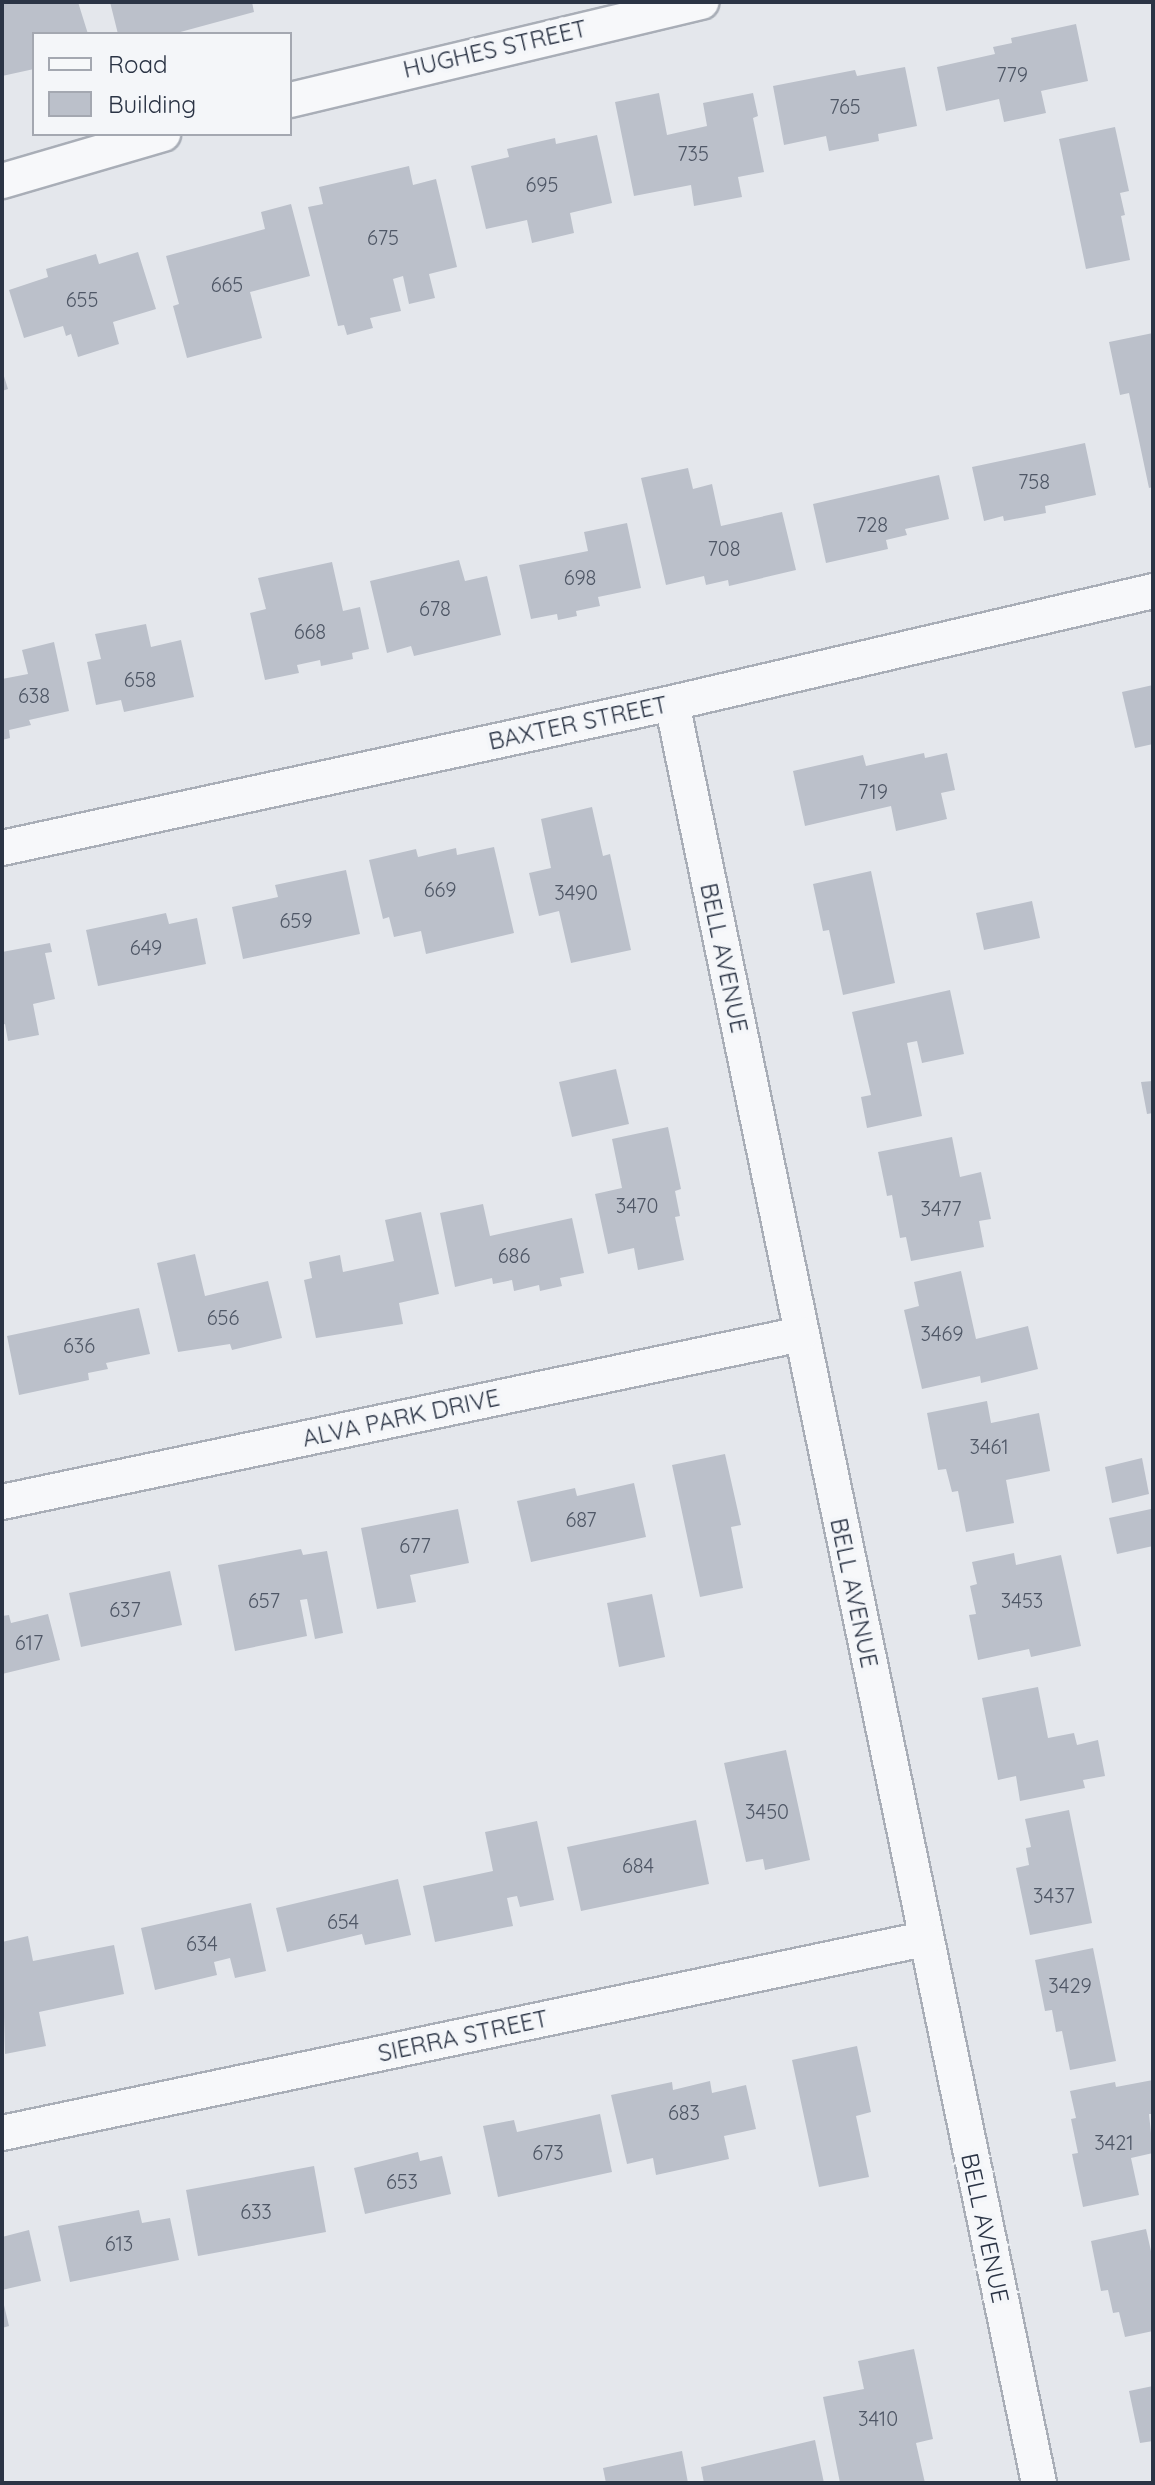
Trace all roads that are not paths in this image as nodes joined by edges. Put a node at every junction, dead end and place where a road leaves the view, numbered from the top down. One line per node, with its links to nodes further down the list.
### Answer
1 (701, 2): 2 (street, HUGHES STREET)
2 (292, 100)
3 (156, 136): 4 (street)
4 (2, 181)
5 (1153, 591): 6 (street, BAXTER STREET)
6 (672, 703): 7 (street, BAXTER STREET); 8 (street, BELL AVENUE)
7 (2, 848)
8 (801, 1334): 9 (street, ALVA PARK DRIVE); 10 (street, BELL AVENUE)
9 (2, 1502)
10 (924, 1939): 11 (street, SIERRA STREET); 12 (street, BELL AVENUE)
11 (2, 2133)
12 (1039, 2483)

